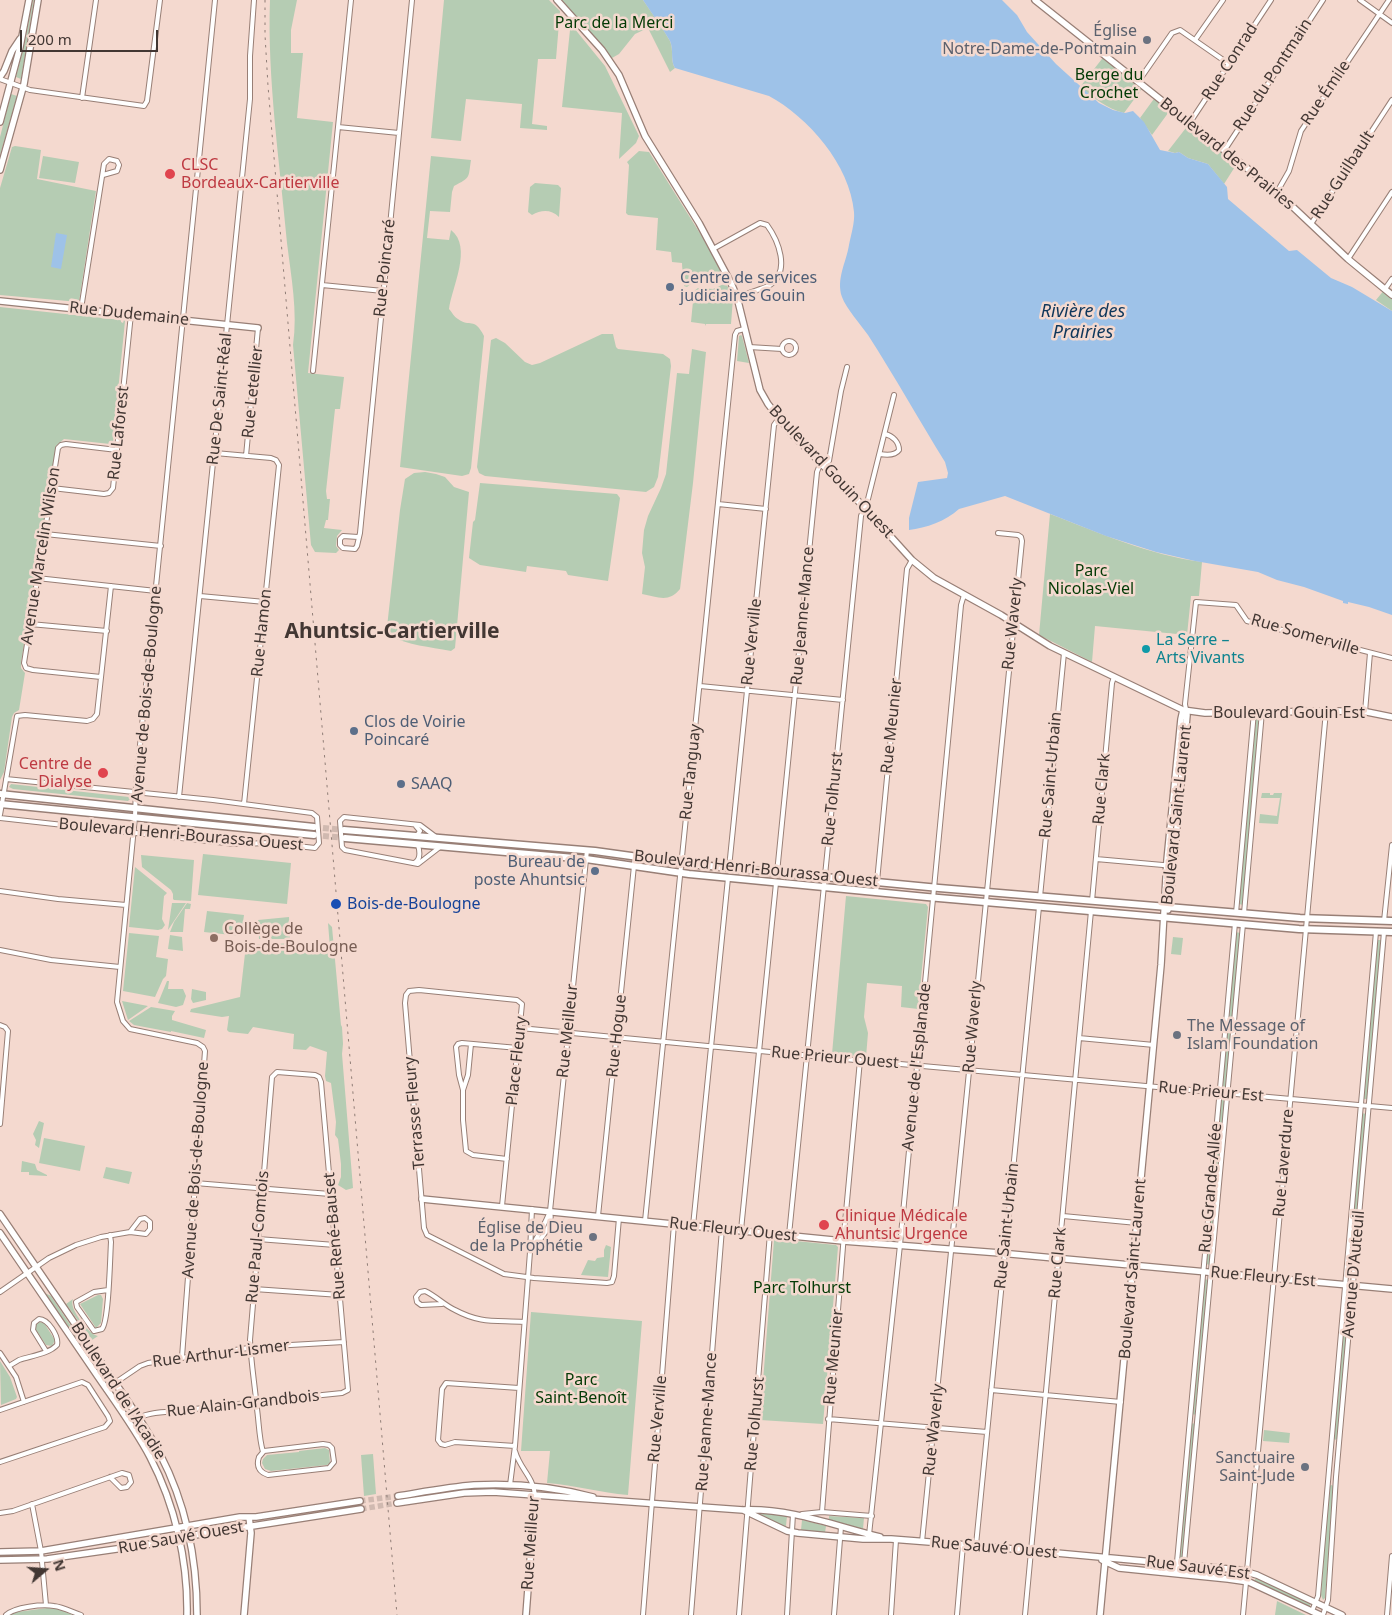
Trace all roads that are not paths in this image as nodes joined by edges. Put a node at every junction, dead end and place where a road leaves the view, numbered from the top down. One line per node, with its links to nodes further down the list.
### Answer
1 (29, 0): 18 (main road)
2 (38, 0): 24 (main road)
3 (96, 0): 26 (street)
4 (160, 0): 26 (street)
5 (215, 0): 49 (street, Avenue de Bois-de-Boulogne)
6 (254, 0): 50 (street, Rue De Saint-Réal)
7 (351, 0): 30 (street)
8 (412, 0): 31 (street, Rue Poincaré)
9 (557, 0): 38 (main road, Boulevard Gouin Ouest)
10 (1035, 0): 22 (main road, Boulevard des Prairies)
11 (1223, 0): 19 (street)
12 (1271, 0): 20 (street, Rue Conrad)
13 (1323, 0): 32 (street, Rue du Pontmain)
14 (1360, 0): 16 (street)
15 (1389, 0): 16 (street, Rue Émile)
16 (1379, 14): 17 (street); 35 (street, Rue Émile)
17 (1392, 23)
18 (23, 35): 21 (main road); 23 (main road)
19 (1195, 40): 20 (street); 22 (street)
20 (1228, 64): 29 (street, Rue Conrad)
21 (0, 78): 23 (street)
22 (1138, 82): 29 (main road, Boulevard des Prairies)
23 (10, 84): 24 (street); 25 (main road)
24 (22, 88): 26 (street); 33 (main road)
25 (3, 98): 28 (main road)
26 (82, 98)
27 (1392, 100): 37 (street, Rue Guilbault)
28 (0, 122)
29 (1189, 124): 32 (main road, Boulevard des Prairies)
30 (338, 127): 31 (street); 41 (street)
31 (399, 133): 43 (street, Rue Poincaré)
32 (1224, 151): 35 (main road, Boulevard des Prairies)
33 (0, 170)
34 (103, 175): 34 (street); 47 (street)
35 (1276, 192): 37 (main road, Boulevard des Prairies)
36 (1392, 192): 39 (street)
37 (1311, 224): 39 (main road, Boulevard des Prairies)
38 (713, 249): 45 (main road, Boulevard Gouin Ouest); 45 (street)
39 (1348, 259): 42 (main road, Boulevard des Prairies)
40 (1392, 279): 42 (street)
41 (322, 285): 43 (street); 56 (street)
42 (1385, 289): 44 (main road, Boulevard des Prairies)
43 (383, 291): 71 (street, Rue Poincaré)
44 (1392, 295)
45 (737, 297): 52 (main road, Boulevard Gouin Ouest)
46 (0, 301): 47 (main road, Rue Dudemaine)
47 (81, 309): 48 (main road, Rue Dudemaine)
48 (132, 314): 49 (main road, Rue Dudemaine); 60 (street, Rue Laforest)
49 (183, 320): 50 (main road, Rue Dudemaine); 72 (street, Avenue de Bois-de-Boulogne)
50 (228, 324): 51 (main road, Rue Dudemaine); 61 (street, Rue De Saint-Réal)
51 (258, 328): 63 (street, Rue Letellier)
52 (744, 329): 53 (main road, Boulevard Gouin Ouest); 66 (street, Rue Tanguay)
53 (748, 347): 54 (street); 58 (main road, Boulevard Gouin Ouest)
54 (782, 349)
55 (847, 367): 64 (street, Rue Jeanne-Mance)
56 (313, 371)
57 (894, 395): 59 (street, Rue Tolhurst)
58 (778, 418): 64 (main road, Boulevard Gouin Ouest); 68 (street, Rue Verville)
59 (885, 434): 62 (street, Rue Tolhurst); 62 (street)
60 (117, 450): 65 (street, Avenue Marcelin Wilson); 65 (street, Rue Laforest)
61 (214, 453): 63 (street); 78 (street, Rue De Saint-Réal)
62 (880, 454): 67 (street, Rue Tolhurst)
63 (246, 456): 79 (street, Rue Hamon)
64 (822, 465): 67 (main road, Boulevard Gouin Ouest); 91 (street, Rue Jeanne-Mance)
65 (52, 488): 70 (street, Avenue Marcelin Wilson)
66 (718, 504): 68 (street); 89 (street, Rue Tanguay)
67 (864, 507): 73 (main road, Boulevard Gouin Ouest); 92 (street, Rue Tolhurst)
68 (766, 509): 90 (street, Rue Verville)
69 (998, 533): 81 (street, Rue Waverly)
70 (45, 534): 72 (street); 74 (street, Avenue Marcelin Wilson)
71 (358, 537): 71 (street)
72 (161, 546): 76 (street, Avenue de Bois-de-Boulogne)
73 (912, 560): 77 (main road, Boulevard Gouin Ouest); 132 (street, Rue Meunier)
74 (37, 578): 75 (street); 82 (street, Avenue Marcelin Wilson)
75 (111, 586): 76 (street); 83 (street)
76 (156, 591): 100 (street, Avenue de Bois-de-Boulogne)
77 (964, 595): 81 (main road, Boulevard Gouin Ouest); 135 (street, Avenue de l'Esplanade)
78 (200, 596): 79 (street); 102 (street, Rue De Saint-Réal)
79 (265, 602): 104 (street, Rue Hamon)
80 (1195, 603): 85 (street, Rue Somerville); 93 (street, Boulevard Saint-Laurent)
81 (1013, 622): 84 (main road, Boulevard Gouin Ouest); 137 (street, Rue Waverly)
82 (30, 624): 83 (street); 87 (street, Avenue Marcelin Wilson)
83 (107, 631): 87 (street)
84 (1064, 653): 88 (main road, Boulevard Gouin Ouest); 139 (street, Rue Saint-Urbain)
85 (1370, 653): 86 (street, Rue Somerville); 97 (street)
86 (1392, 658)
87 (101, 677): 99 (street)
88 (1114, 677): 93 (main road, Boulevard Gouin Ouest); 122 (street, Rue Clark)
89 (700, 686): 90 (street); 124 (street, Rue Tanguay)
90 (747, 691): 91 (street); 127 (street, Rue Verville)
91 (795, 695): 92 (street); 129 (street, Rue Jeanne-Mance)
92 (843, 700): 131 (street, Rue Tolhurst)
93 (1185, 709): 95 (main road, Boulevard Gouin Est); 126 (main road, Boulevard Saint-Laurent)
94 (1326, 711): 96 (main road, Boulevard Gouin Est); 97 (main road, Boulevard Gouin Est); 149 (street, Rue Laverdure)
95 (1254, 712): 96 (main road, Boulevard Gouin Est); 147 (street)
96 (1262, 712): 148 (street)
97 (1365, 712): 98 (main road, Boulevard Gouin Est)
98 (1392, 717)
99 (6, 779): 100 (street, Boulevard Henri-Bourassa Ouest); 101 (street)
100 (136, 793): 102 (street, Boulevard Henri-Bourassa Ouest); 105 (street, Avenue de Bois-de-Boulogne)
101 (1, 794): 103 (street); 105 (main road, Boulevard Henri-Bourassa Ouest)
102 (179, 797): 104 (street, Boulevard Henri-Bourassa Ouest)
103 (1, 804): 106 (street); 107 (main road, Boulevard Henri-Bourassa Ouest)
104 (244, 804): 111 (street, Boulevard Henri-Bourassa Ouest)
105 (136, 808): 107 (street, Avenue de Bois-de-Boulogne); 109 (main road, Boulevard Henri-Bourassa Ouest)
106 (0, 816): 111 (street, Boulevard Henri-Bourassa Ouest)
107 (135, 817): 111 (street, Avenue de Bois-de-Boulogne); 112 (main road, Boulevard Henri-Bourassa Ouest)
108 (415, 825): 113 (street); 115 (street); 123 (street)
109 (314, 827)
110 (344, 830): 113 (main road, Boulevard Henri-Bourassa Ouest)
111 (134, 832): 143 (street, Avenue de Bois-de-Boulogne)
112 (314, 835)
113 (416, 837): 115 (main road, Boulevard Henri-Bourassa Ouest)
114 (345, 838): 116 (main road, Boulevard Henri-Bourassa Ouest)
115 (438, 838): 119 (main road, Boulevard Henri-Bourassa Ouest)
116 (418, 845): 118 (main road, Boulevard Henri-Bourassa Ouest); 123 (street)
117 (1392, 845): 151 (street)
118 (440, 847): 121 (main road, Boulevard Henri-Bourassa Ouest); 123 (street)
119 (587, 850): 120 (main road, Boulevard Henri-Bourassa Ouest); 121 (street, Rue Meilleur)
120 (635, 856): 124 (main road, Boulevard Henri-Bourassa Ouest); 125 (street, Rue Hogue)
121 (586, 859): 125 (main road, Boulevard Henri-Bourassa Ouest); 164 (street, Rue Meilleur)
122 (1096, 859): 126 (street); 141 (street, Rue Clark)
123 (414, 863)
124 (682, 863): 127 (main road, Boulevard Henri-Bourassa Ouest); 128 (street, Rue Tanguay)
125 (634, 866): 128 (main road, Boulevard Henri-Bourassa Ouest); 165 (street, Rue Hogue)
126 (1170, 866): 145 (main road, Boulevard Saint-Laurent)
127 (729, 868): 129 (main road, Boulevard Henri-Bourassa Ouest)
128 (680, 873): 130 (main road, Boulevard Henri-Bourassa Ouest); 167 (street, Rue Tanguay)
129 (777, 873): 131 (main road, Boulevard Henri-Bourassa Ouest)
130 (728, 878): 133 (main road, Boulevard Henri-Bourassa Ouest); 170 (street)
131 (825, 878): 132 (main road, Boulevard Henri-Bourassa Ouest); 134 (street, Rue Tolhurst)
132 (877, 882): 135 (main road, Boulevard Henri-Bourassa Ouest); 138 (street, Rue Meunier)
133 (776, 883): 134 (main road, Boulevard Henri-Bourassa Ouest); 172 (street)
134 (824, 888): 138 (main road, Boulevard Henri-Bourassa Ouest); 173 (street, Rue Tolhurst)
135 (935, 888): 137 (main road, Boulevard Henri-Bourassa Ouest); 140 (street, Avenue de l'Esplanade)
136 (0, 890): 143 (street)
137 (986, 892): 139 (main road, Boulevard Henri-Bourassa Ouest); 142 (street, Rue Waverly)
138 (876, 893): 140 (main road, Boulevard Henri-Bourassa Ouest)
139 (1040, 897): 141 (main road, Boulevard Henri-Bourassa Ouest)
140 (934, 898): 142 (main road, Boulevard Henri-Bourassa Ouest); 175 (street, Avenue de l'Esplanade)
141 (1092, 901): 145 (main road, Boulevard Henri-Bourassa Ouest)
142 (985, 903): 144 (main road, Boulevard Henri-Bourassa Ouest); 176 (street, Rue Waverly)
143 (126, 906): 160 (street, Avenue de Bois-de-Boulogne)
144 (1038, 907): 146 (main road, Boulevard Henri-Bourassa Ouest); 177 (street, Rue Saint-Urbain)
145 (1166, 907): 147 (main road, Boulevard Henri-Bourassa Ouest); 150 (main road, Boulevard Saint-Laurent)
146 (1091, 912): 150 (main road, Boulevard Henri-Bourassa Ouest); 166 (street, Rue Clark)
147 (1236, 913): 148 (main road, Boulevard Henri-Bourassa Ouest)
148 (1244, 913): 149 (main road, Boulevard Henri-Bourassa Ouest)
149 (1307, 918): 151 (main road, Boulevard Henri-Bourassa Ouest); 155 (street, Rue Laverdure)
150 (1165, 920): 153 (main road, Boulevard Henri-Bourassa Ouest); 169 (main road, Boulevard Saint-Laurent)
151 (1384, 921): 152 (main road, Boulevard Henri-Bourassa Ouest)
152 (1392, 922)
153 (1235, 923): 154 (main road, Boulevard Henri-Bourassa Ouest); 183 (street, Rue Grande-Allée)
154 (1243, 924): 155 (main road, Boulevard Henri-Bourassa Ouest); 184 (street, Rue Grande-Allée)
155 (1306, 929): 156 (main road, Boulevard Henri-Bourassa Ouest); 185 (street, Rue Laverdure)
156 (1376, 932): 157 (main road, Boulevard Henri-Bourassa Ouest); 186 (street, Avenue D'Auteuil)
157 (1384, 932): 158 (main road, Boulevard Henri-Bourassa Ouest); 187 (street, Avenue D'Auteuil)
158 (1392, 932)
159 (0, 950): 160 (street)
160 (120, 967): 191 (street, Avenue de Bois-de-Boulogne)
161 (407, 993): 163 (street, Place Fleury); 194 (street, Terrasse Fleury)
162 (0, 1025): 178 (street)
163 (520, 1028): 164 (street, Rue Prieur Ouest); 171 (street, Place Fleury)
164 (568, 1033): 165 (street, Rue Prieur Ouest); 197 (street, Rue Meilleur)
165 (617, 1036): 167 (street, Rue Prieur Ouest); 199 (street, Rue Hogue)
166 (1079, 1038): 169 (street); 179 (street, Rue Clark)
167 (663, 1042): 170 (street, Rue Prieur Ouest); 202 (street, Rue Tanguay)
168 (471, 1044): 171 (street); 182 (street); 182 (street)
169 (1154, 1045): 181 (main road, Boulevard Saint-Laurent)
170 (711, 1046): 172 (street, Rue Prieur Ouest); 205 (street)
171 (518, 1048): 190 (street, Place Fleury)
172 (759, 1051): 173 (street, Rue Prieur Ouest); 207 (street)
173 (807, 1056): 174 (street, Rue Prieur Ouest); 212 (street, Rue Tolhurst)
174 (860, 1060): 175 (street, Rue Prieur Ouest); 214 (street, Rue Meunier)
175 (917, 1065): 176 (street, Rue Prieur Ouest); 216 (street, Avenue de l'Esplanade)
176 (969, 1070): 177 (street, Rue Prieur Ouest); 217 (street, Rue Waverly)
177 (1022, 1074): 179 (street, Rue Prieur Ouest); 219 (street, Rue Saint-Urbain)
178 (2, 1077): 189 (street)
179 (1076, 1079): 181 (street, Rue Prieur Ouest); 200 (street, Rue Clark)
180 (321, 1082): 192 (street, Rue Paul-Comtois); 193 (street, Rue René-Bauset)
181 (1150, 1086): 183 (street, Rue Prieur Est); 203 (main road, Boulevard Saint-Laurent)
182 (463, 1090): 190 (street)
183 (1220, 1092): 184 (street, Rue Prieur Est); 223 (street, Rue Grande-Allée)
184 (1227, 1093): 185 (street, Rue Prieur Est); 224 (street, Rue Grande-Allée)
185 (1290, 1098): 186 (street, Rue Prieur Est); 227 (street, Rue Laverdure)
186 (1360, 1105): 187 (street, Rue Prieur Est); 228 (street, Avenue D'Auteuil)
187 (1369, 1106): 188 (street, Rue Prieur Est); 229 (street, Avenue D'Auteuil)
188 (1392, 1108)
189 (0, 1124)
190 (507, 1159): 195 (street, Place Fleury)
191 (195, 1183): 192 (street); 241 (street, Avenue de Bois-de-Boulogne)
192 (262, 1189): 193 (street); 213 (street, Rue Paul-Comtois)
193 (330, 1194): 215 (street, Rue René-Bauset)
194 (422, 1199): 195 (main road, Rue Fleury Ouest); 226 (street, Terrasse Fleury)
195 (502, 1206): 196 (main road, Rue Fleury Ouest)
196 (532, 1209): 197 (main road, Rue Fleury Ouest); 218 (street, Rue Meilleur)
197 (550, 1211): 199 (main road, Rue Fleury Ouest); 218 (street, Rue Meilleur)
198 (0, 1214): 222 (main road, Boulevard de l'Acadie)
199 (598, 1216): 201 (main road, Rue Fleury Ouest)
200 (1063, 1216): 203 (street); 220 (street, Rue Clark)
201 (619, 1218): 202 (main road, Rue Fleury Ouest); 226 (street)
202 (646, 1220): 204 (main road, Rue Fleury Ouest)
203 (1137, 1223): 221 (main road, Boulevard Saint-Laurent)
204 (674, 1224): 205 (main road, Rue Fleury Ouest); 269 (street, Rue Verville)
205 (693, 1226): 206 (main road, Rue Fleury Ouest)
206 (722, 1229): 207 (main road, Rue Fleury Ouest); 271 (street, Rue Jeanne-Mance)
207 (741, 1230): 210 (main road, Rue Fleury Ouest)
208 (130, 1232): 208 (street); 211 (street)
209 (0, 1233): 225 (main road, Boulevard de l'Acadie)
210 (770, 1234): 212 (main road, Rue Fleury Ouest); 273 (street, Rue Tolhurst)
211 (110, 1235): 222 (street); 232 (street)
212 (789, 1235): 214 (main road, Rue Fleury Ouest)
213 (258, 1239): 215 (street); 230 (street, Rue Paul-Comtois)
214 (843, 1240): 216 (main road, Rue Fleury Ouest); 254 (street, Rue Meunier)
215 (335, 1245): 234 (street, Rue René-Bauset)
216 (900, 1245): 217 (main road, Rue Fleury Ouest); 255 (street, Avenue de l'Esplanade)
217 (952, 1249): 219 (main road, Rue Fleury Ouest); 256 (street, Rue Waverly)
218 (530, 1252): 226 (street, Rue Meilleur)
219 (1005, 1253): 220 (main road, Rue Fleury Ouest); 247 (street, Rue Saint-Urbain)
220 (1059, 1258): 221 (main road, Rue Fleury Ouest); 248 (street, Rue Clark)
221 (1133, 1265): 223 (main road, Rue Fleury Est); 251 (main road, Boulevard Saint-Laurent)
222 (36, 1267): 225 (street); 243 (main road, Boulevard de l'Acadie)
223 (1203, 1272): 224 (main road, Rue Fleury Est); 299 (street, Rue Grande-Allée)
224 (1211, 1272): 227 (main road, Rue Fleury Est); 300 (street, Rue Grande-Allée)
225 (27, 1273): 233 (street); 245 (main road, Boulevard de l'Acadie)
226 (528, 1277): 236 (street, Rue Meilleur)
227 (1274, 1278): 228 (main road, Rue Fleury Est); 301 (street, Rue Laverdure)
228 (1345, 1285): 229 (main road, Rue Fleury Est); 305 (street, Avenue D'Auteuil)
229 (1353, 1286): 231 (main road, Rue Fleury Est); 307 (street, Avenue D'Auteuil)
230 (254, 1289): 234 (street); 238 (street, Rue Paul-Comtois)
231 (1392, 1289)
232 (108, 1290): 232 (street)
233 (0, 1292)
234 (340, 1295): 237 (street, Rue René-Bauset)
235 (442, 1304): 235 (street); 236 (street)
236 (524, 1322): 244 (street, Rue Meilleur)
237 (344, 1342): 238 (street, Rue Arthur-Lismer); 246 (street, Rue René-Bauset)
238 (250, 1348): 241 (street, Rue Arthur-Lismer); 250 (street, Rue Paul-Comtois)
239 (46, 1351): 239 (street); 242 (street)
240 (0, 1352): 242 (street)
241 (182, 1357): 243 (street, Rue Arthur-Lismer)
242 (9, 1366): 249 (street)
243 (115, 1383): 245 (street, Rue Arthur-Lismer); 253 (main road, Boulevard de l'Acadie)
244 (520, 1388): 258 (street, Rue Meilleur); 258 (street)
245 (106, 1389): 282 (main road, Boulevard de l'Acadie)
246 (347, 1390): 250 (street, Rue Alain-Grandbois)
247 (992, 1390): 248 (street); 257 (street, Rue Saint-Urbain)
248 (1046, 1395): 251 (street); 292 (street, Rue Clark)
249 (24, 1402): 252 (street); 260 (street)
250 (256, 1402): 253 (street, Rue Alain-Grandbois); 259 (street, Rue Paul-Comtois)
251 (1121, 1402): 298 (main road, Boulevard Saint-Laurent)
252 (0, 1410)
253 (138, 1418): 279 (main road, Boulevard de l'Acadie)
254 (828, 1419): 255 (street); 274 (street, Rue Meunier)
255 (881, 1423): 256 (street); 277 (street, Avenue de l'Esplanade)
256 (934, 1428): 257 (street); 289 (street, Rue Waverly)
257 (987, 1432): 291 (street, Rue Saint-Urbain)
258 (515, 1446): 262 (street, Rue Meilleur); 263 (street, Rue Meilleur)
259 (263, 1452): 259 (street, Rue Paul-Comtois)
260 (0, 1462)
261 (110, 1477): 261 (street); 270 (street)
262 (510, 1485): 263 (main road, Rue Sauvé Ouest); 264 (main road, Rue Sauvé Ouest)
263 (534, 1487): 265 (street, Rue Meilleur); 266 (main road, Rue Sauvé Ouest)
264 (398, 1496)
265 (535, 1496): 266 (main road, Rue Sauvé Ouest); 268 (main road, Rue Sauvé Ouest); 314 (main road, Rue Meilleur)
266 (605, 1500): 269 (main road, Rue Sauvé Ouest)
267 (360, 1501): 278 (main road, Rue Sauvé Ouest)
268 (397, 1503)
269 (652, 1503): 271 (main road, Rue Sauvé Ouest); 315 (street, Rue Verville)
270 (32, 1504): 275 (street); 293 (street)
271 (700, 1507): 273 (main road, Rue Sauvé Ouest); 316 (street, Rue Jeanne-Mance)
272 (361, 1509): 280 (main road, Rue Sauvé Ouest)
273 (746, 1511): 276 (main road, Rue Sauvé Ouest); 283 (main road, Rue Sauvé Ouest); 317 (street, Rue Tolhurst)
274 (822, 1512): 276 (street); 277 (street)
275 (0, 1513)
276 (796, 1514): 281 (main road, Rue Sauvé Ouest); 283 (street)
277 (872, 1516): 286 (street, Avenue de l'Esplanade)
278 (249, 1517): 279 (main road, Rue Sauvé Ouest); 280 (main road)
279 (187, 1526): 282 (main road, Rue Sauvé Ouest); 284 (main road, Boulevard de l'Acadie)
280 (251, 1526): 284 (main road, Rue Sauvé Ouest); 313 (main road)
281 (841, 1527): 285 (street); 286 (main road, Rue Sauvé Ouest)
282 (176, 1528): 287 (main road, Boulevard de l'Acadie); 293 (main road, Rue Sauvé Ouest)
283 (793, 1532): 285 (main road, Rue Sauvé Ouest); 318 (street)
284 (190, 1536): 287 (main road, Rue Sauvé Ouest); 312 (main road, Boulevard de l'Acadie)
285 (840, 1537): 286 (main road, Rue Sauvé Ouest); 319 (street)
286 (869, 1537): 288 (main road, Rue Sauvé Ouest)
287 (179, 1539): 296 (main road, Rue Sauvé Ouest); 311 (main road, Boulevard de l'Acadie)
288 (893, 1539): 289 (main road, Rue Sauvé Ouest); 320 (street)
289 (922, 1542): 290 (main road, Rue Sauvé Ouest)
290 (962, 1544): 291 (main road, Rue Sauvé Ouest); 321 (street)
291 (976, 1545): 292 (main road, Rue Sauvé Ouest)
292 (1031, 1550): 298 (main road, Rue Sauvé Ouest); 322 (street, Rue Clark)
293 (41, 1551): 294 (main road, Rue Sauvé Ouest); 296 (street)
294 (0, 1552)
295 (1392, 1556): 327 (street)
296 (42, 1559): 297 (main road, Rue Sauvé Ouest); 306 (street)
297 (0, 1560)
298 (1105, 1560): 299 (main road, Rue Sauvé Est); 302 (main road, Rue Sauvé Est); 323 (main road, Boulevard Saint-Laurent)
299 (1177, 1564): 300 (main road, Rue Sauvé Est); 302 (street, Rue Grande-Allée)
300 (1184, 1565): 301 (main road, Rue Sauvé Est); 303 (street, Rue Grande-Allée)
301 (1246, 1572): 304 (street, Rue Laverdure); 305 (main road, Rue Sauvé Est)
302 (1176, 1573): 303 (main road, Rue Sauvé Est)
303 (1183, 1574): 304 (main road, Rue Sauvé Est)
304 (1246, 1582): 308 (main road, Rue Sauvé Est); 324 (street, Rue Laverdure)
305 (1316, 1603): 307 (main road, Rue Sauvé Est); 308 (street, Avenue D'Auteuil)
306 (46, 1605): 309 (street); 310 (street)
307 (1326, 1608): 325 (street, Avenue D'Auteuil); 326 (main road, Rue Sauvé Est)
308 (1312, 1611): 325 (main road, Rue Sauvé Est)
309 (6, 1615)
310 (81, 1615)
311 (187, 1615)
312 (197, 1615)
313 (244, 1615)
314 (526, 1615)
315 (643, 1615)
316 (691, 1615)
317 (740, 1615)
318 (787, 1615)
319 (834, 1615)
320 (890, 1615)
321 (957, 1615)
322 (1026, 1615)
323 (1100, 1615)
324 (1243, 1615)
325 (1321, 1615)
326 (1342, 1615)
327 (1387, 1615)

